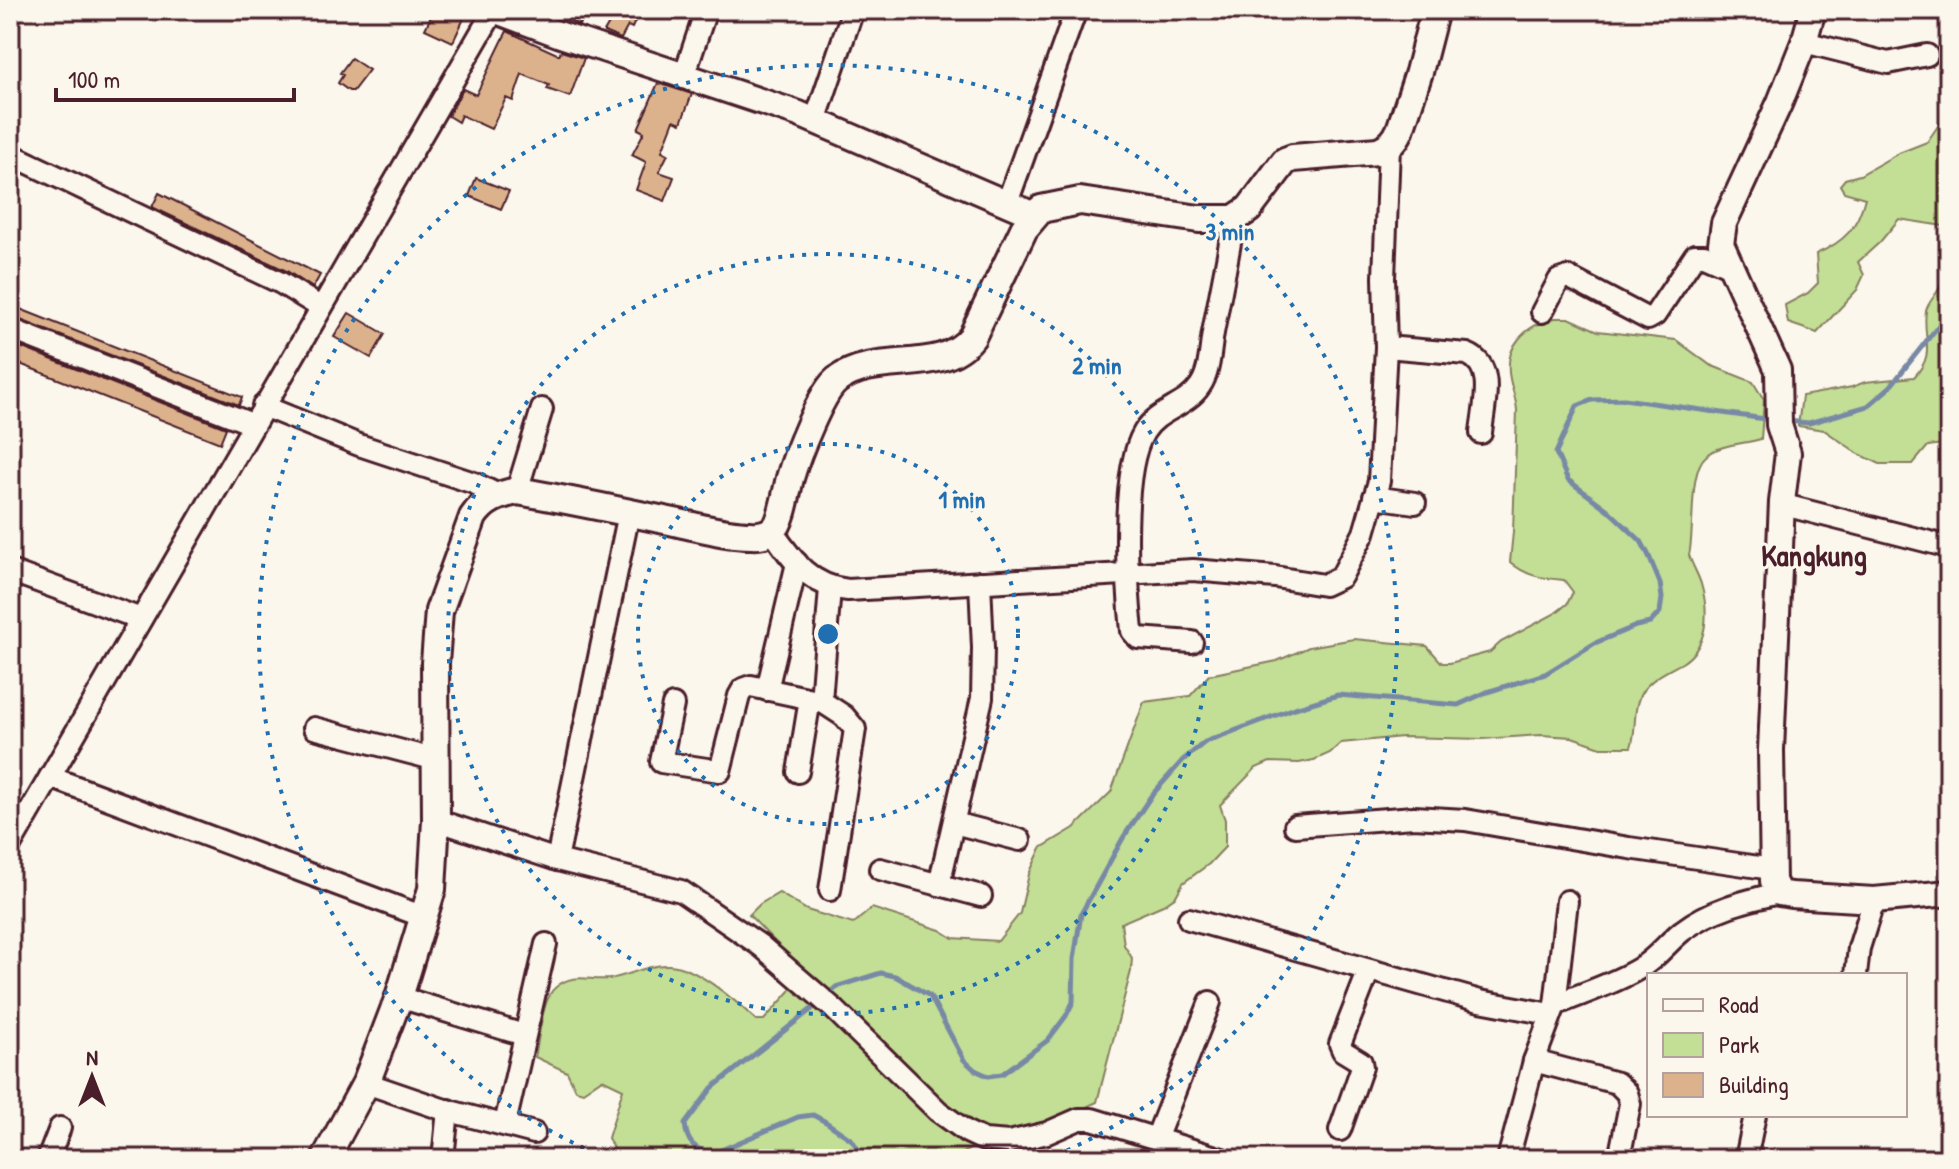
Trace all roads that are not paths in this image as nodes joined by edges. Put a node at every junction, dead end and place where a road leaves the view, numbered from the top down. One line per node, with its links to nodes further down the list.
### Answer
1 (494, 10): 9 (street); 17 (street)
2 (706, 10): 9 (street)
3 (853, 10): 10 (street)
4 (1076, 10): 13 (street)
5 (1435, 10): 11 (main road)
6 (1813, 10): 7 (street)
7 (1804, 42): 8 (street); 16 (street)
8 (1927, 55)
9 (684, 76): 10 (street)
10 (815, 121): 13 (street)
11 (1389, 146): 15 (main road); 20 (street)
12 (10, 154): 17 (street)
13 (1007, 203): 14 (street)
14 (1034, 215): 15 (main road); 30 (main road)
15 (1234, 219): 34 (street)
16 (1731, 267): 18 (street); 27 (street)
17 (320, 307): 21 (street)
18 (1542, 312)
19 (10, 329): 23 (street)
20 (1386, 347): 24 (street); 26 (street)
21 (263, 406): 23 (street); 25 (street)
22 (542, 409): 25 (street)
23 (252, 424): 37 (street)
24 (1481, 433)
25 (508, 493): 29 (main road); 43 (main road)
26 (1374, 497): 28 (street); 34 (street)
27 (1782, 502): 31 (street); 54 (street)
28 (1415, 503)
29 (629, 513): 30 (main road); 52 (street)
30 (772, 531): 32 (street)
31 (1949, 547)
32 (797, 563): 36 (street); 39 (street)
33 (10, 571): 37 (street)
34 (1126, 573): 35 (street); 38 (street)
35 (980, 582): 36 (street); 48 (street)
36 (830, 588): 40 (street)
37 (141, 619): 45 (street)
38 (1192, 642)
39 (767, 690): 40 (street); 41 (street)
40 (816, 700): 44 (street); 56 (street)
41 (673, 705)
42 (314, 728): 43 (street)
43 (437, 760): 47 (main road)
44 (798, 772)
45 (50, 777): 46 (street); 61 (street)
46 (17, 818): 51 (street)
47 (436, 820): 52 (street); 61 (main road)
48 (954, 823): 50 (street); 55 (street)
49 (1295, 826): 54 (street)
50 (1020, 840)
51 (10, 846)
52 (557, 860): 78 (street)
53 (880, 869): 55 (street)
54 (1776, 881): 59 (street); 68 (street)
55 (939, 885): 58 (street)
56 (830, 890)
57 (1949, 893): 59 (street)
58 (981, 896)
59 (1874, 900): 65 (street)
60 (1567, 901): 68 (street)
61 (424, 917): 66 (main road)
62 (1189, 919): 64 (street)
63 (546, 944): 69 (street)
64 (1369, 970): 68 (street); 76 (street)
65 (1856, 973)
66 (399, 997): 69 (street); 71 (main road)
67 (1210, 1002): 78 (street)
68 (1552, 1009): 70 (street)
69 (524, 1035): 74 (street)
70 (1534, 1061): 83 (street); 84 (street)
71 (366, 1083): 72 (street); 80 (main road)
72 (448, 1110): 74 (street); 81 (street)
73 (1755, 1117): 85 (street)
74 (505, 1124): 77 (street)
75 (60, 1128): 79 (street)
76 (1340, 1130)
77 (534, 1133)
78 (1156, 1139): 82 (street)
79 (48, 1159)
80 (325, 1159)
81 (443, 1159)
82 (1222, 1159)
83 (1508, 1159)
84 (1619, 1159)
85 (1746, 1159)

